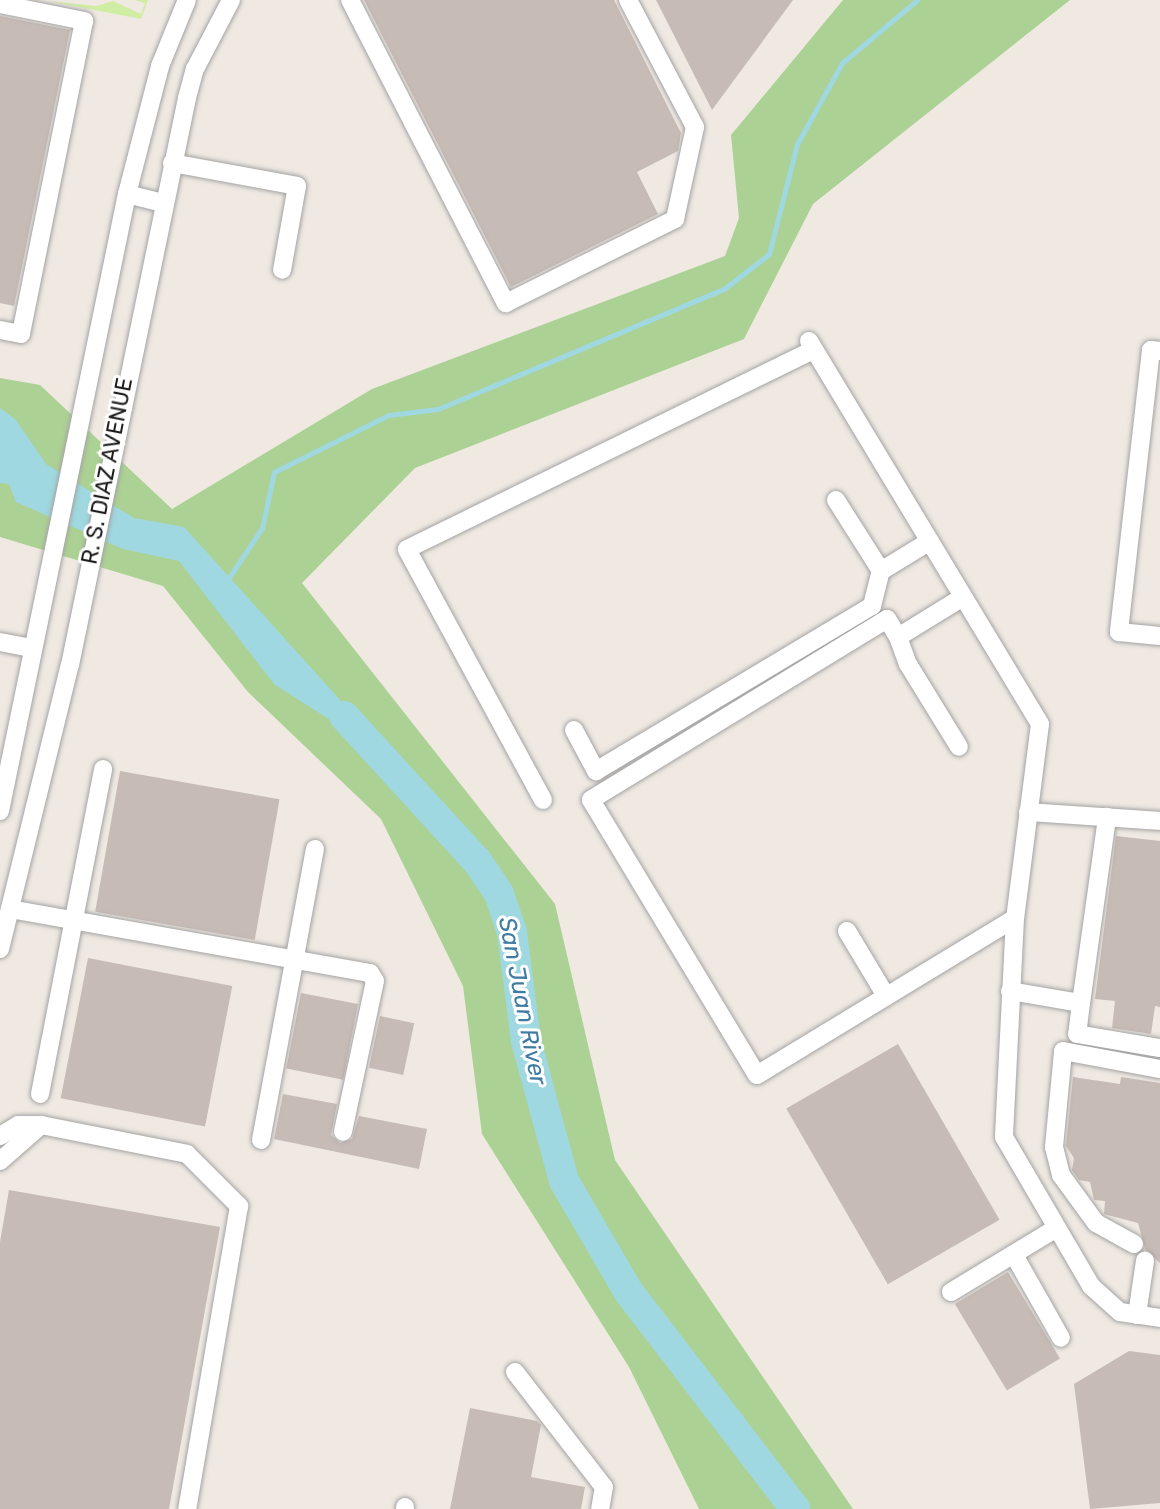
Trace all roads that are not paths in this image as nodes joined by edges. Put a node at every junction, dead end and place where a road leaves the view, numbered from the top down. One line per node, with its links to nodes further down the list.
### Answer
1 (187, 0): 7 (street, R. S. DIAZ AVENUE)
2 (231, 0): 6 (street, R. S. DIAZ AVENUE)
3 (350, 0): 4 (street)
4 (628, 0)
5 (0, 4): 10 (street)
6 (172, 163): 8 (street, R. S. DIAZ AVENUE); 9 (street)
7 (127, 194): 8 (street); 19 (street, R. S. DIAZ AVENUE)
8 (163, 203): 29 (street, R. S. DIAZ AVENUE)
9 (282, 270)
10 (0, 330)
11 (1160, 351): 16 (street)
12 (836, 500): 14 (street)
13 (930, 541): 14 (street); 15 (street); 23 (street)
14 (881, 571): 20 (street)
15 (963, 597): 17 (street); 25 (street)
16 (1160, 636)
17 (898, 637): 21 (street); 36 (street)
18 (0, 642): 19 (street)
19 (30, 648): 24 (street, R. S. DIAZ AVENUE)
20 (574, 730)
21 (959, 747)
22 (103, 769): 31 (street)
23 (543, 800)
24 (0, 811)
25 (1028, 812): 26 (street); 30 (street)
26 (1107, 817): 27 (street); 37 (street)
27 (1160, 821)
28 (315, 849): 34 (street)
29 (10, 909): 31 (street); 33 (street, R. S. DIAZ AVENUE)
30 (1015, 918): 35 (street); 36 (street)
31 (75, 921): 34 (street); 40 (street)
32 (847, 931): 36 (street)
33 (0, 949)
34 (295, 960): 42 (street); 44 (street)
35 (1010, 991): 37 (street); 46 (street)
36 (886, 996)
37 (1081, 1003): 38 (street)
38 (1160, 1048)
39 (1160, 1069): 47 (street)
40 (40, 1094)
41 (41, 1125): 43 (street); 45 (street); 55 (street)
42 (343, 1132)
43 (0, 1136)
44 (261, 1140)
45 (0, 1161)
46 (1055, 1229): 48 (street); 51 (street)
47 (1134, 1244)
48 (1014, 1255): 50 (street); 53 (street)
49 (1145, 1261): 51 (street)
50 (951, 1292)
51 (1137, 1315): 52 (street)
52 (1160, 1318)
53 (1061, 1338)
54 (515, 1372): 56 (street)
55 (187, 1509)
56 (600, 1509)

